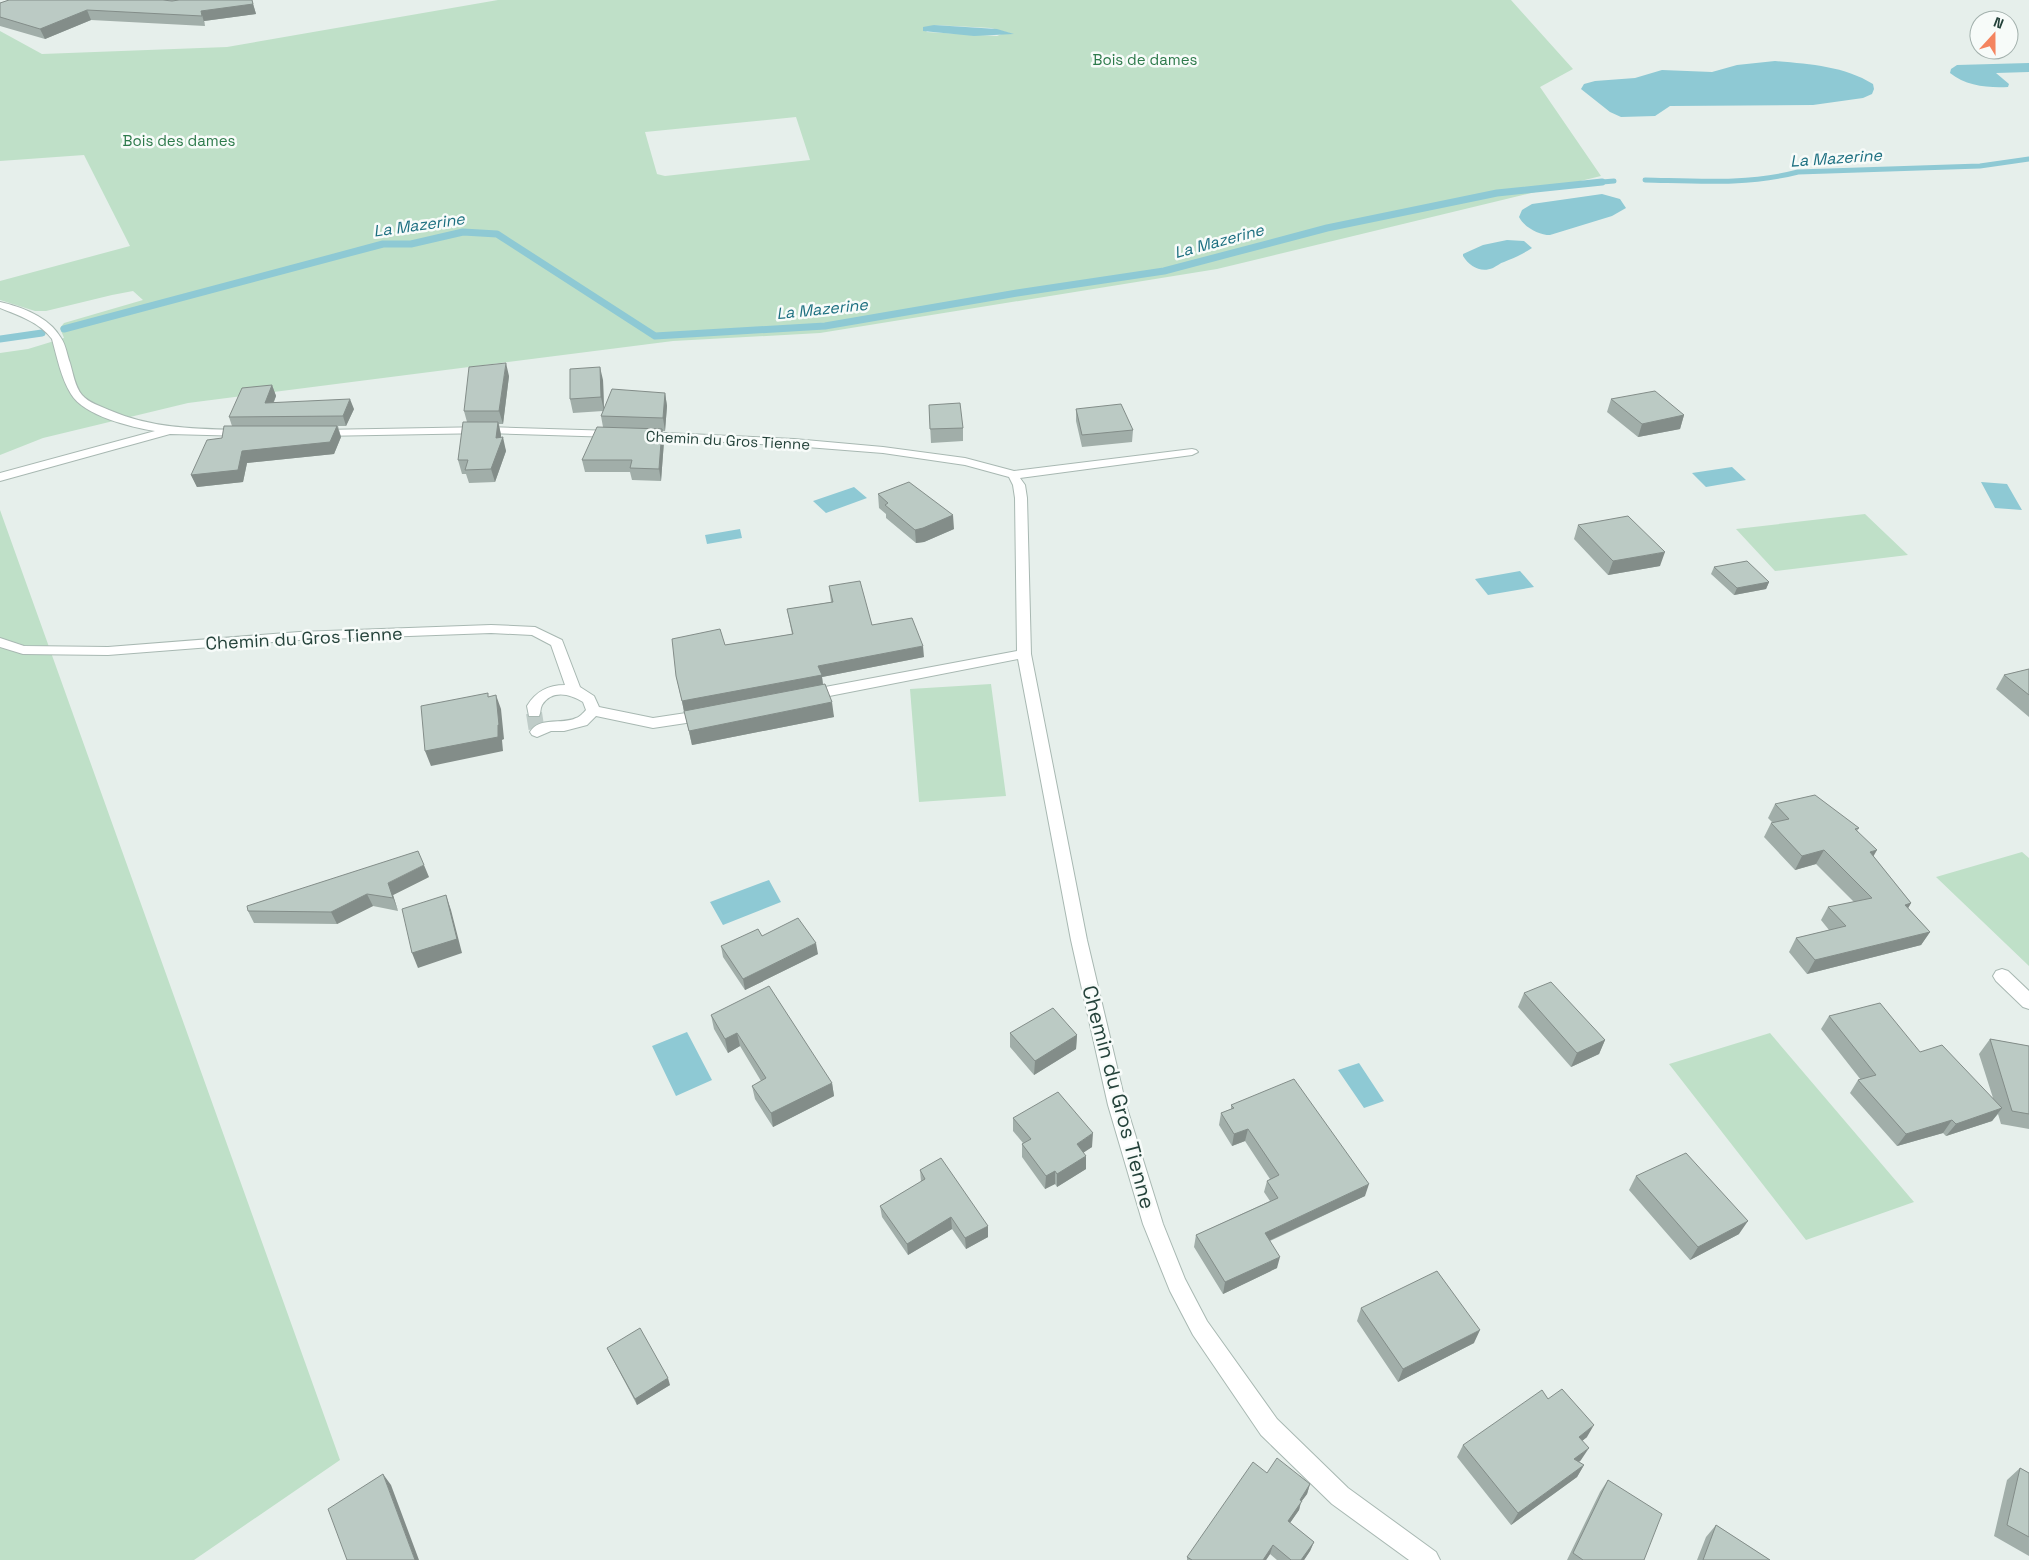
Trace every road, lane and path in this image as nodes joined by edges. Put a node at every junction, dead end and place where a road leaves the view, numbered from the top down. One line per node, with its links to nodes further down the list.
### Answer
1 (0, 305): 2 (street)
2 (170, 431): 3 (street); 7 (street)
3 (255, 434)
4 (303, 434): 6 (street, Chemin du Gros Tienne)
5 (1192, 452): 6 (street, Chemin du Gros Tienne)
6 (1014, 475): 9 (street, Chemin du Gros Tienne)
7 (0, 477)
8 (0, 642): 10 (street, Chemin du Gros Tienne)
9 (1024, 654): 11 (street); 18 (street, Chemin du Gros Tienne)
10 (574, 690): 12 (street, Chemin du Gros Tienne); 13 (street)
11 (794, 698)
12 (593, 711): 14 (street); 15 (street)
13 (534, 713)
14 (718, 713)
15 (537, 732)
16 (2002, 976): 17 (street)
17 (2029, 1002)
18 (1428, 1560)

